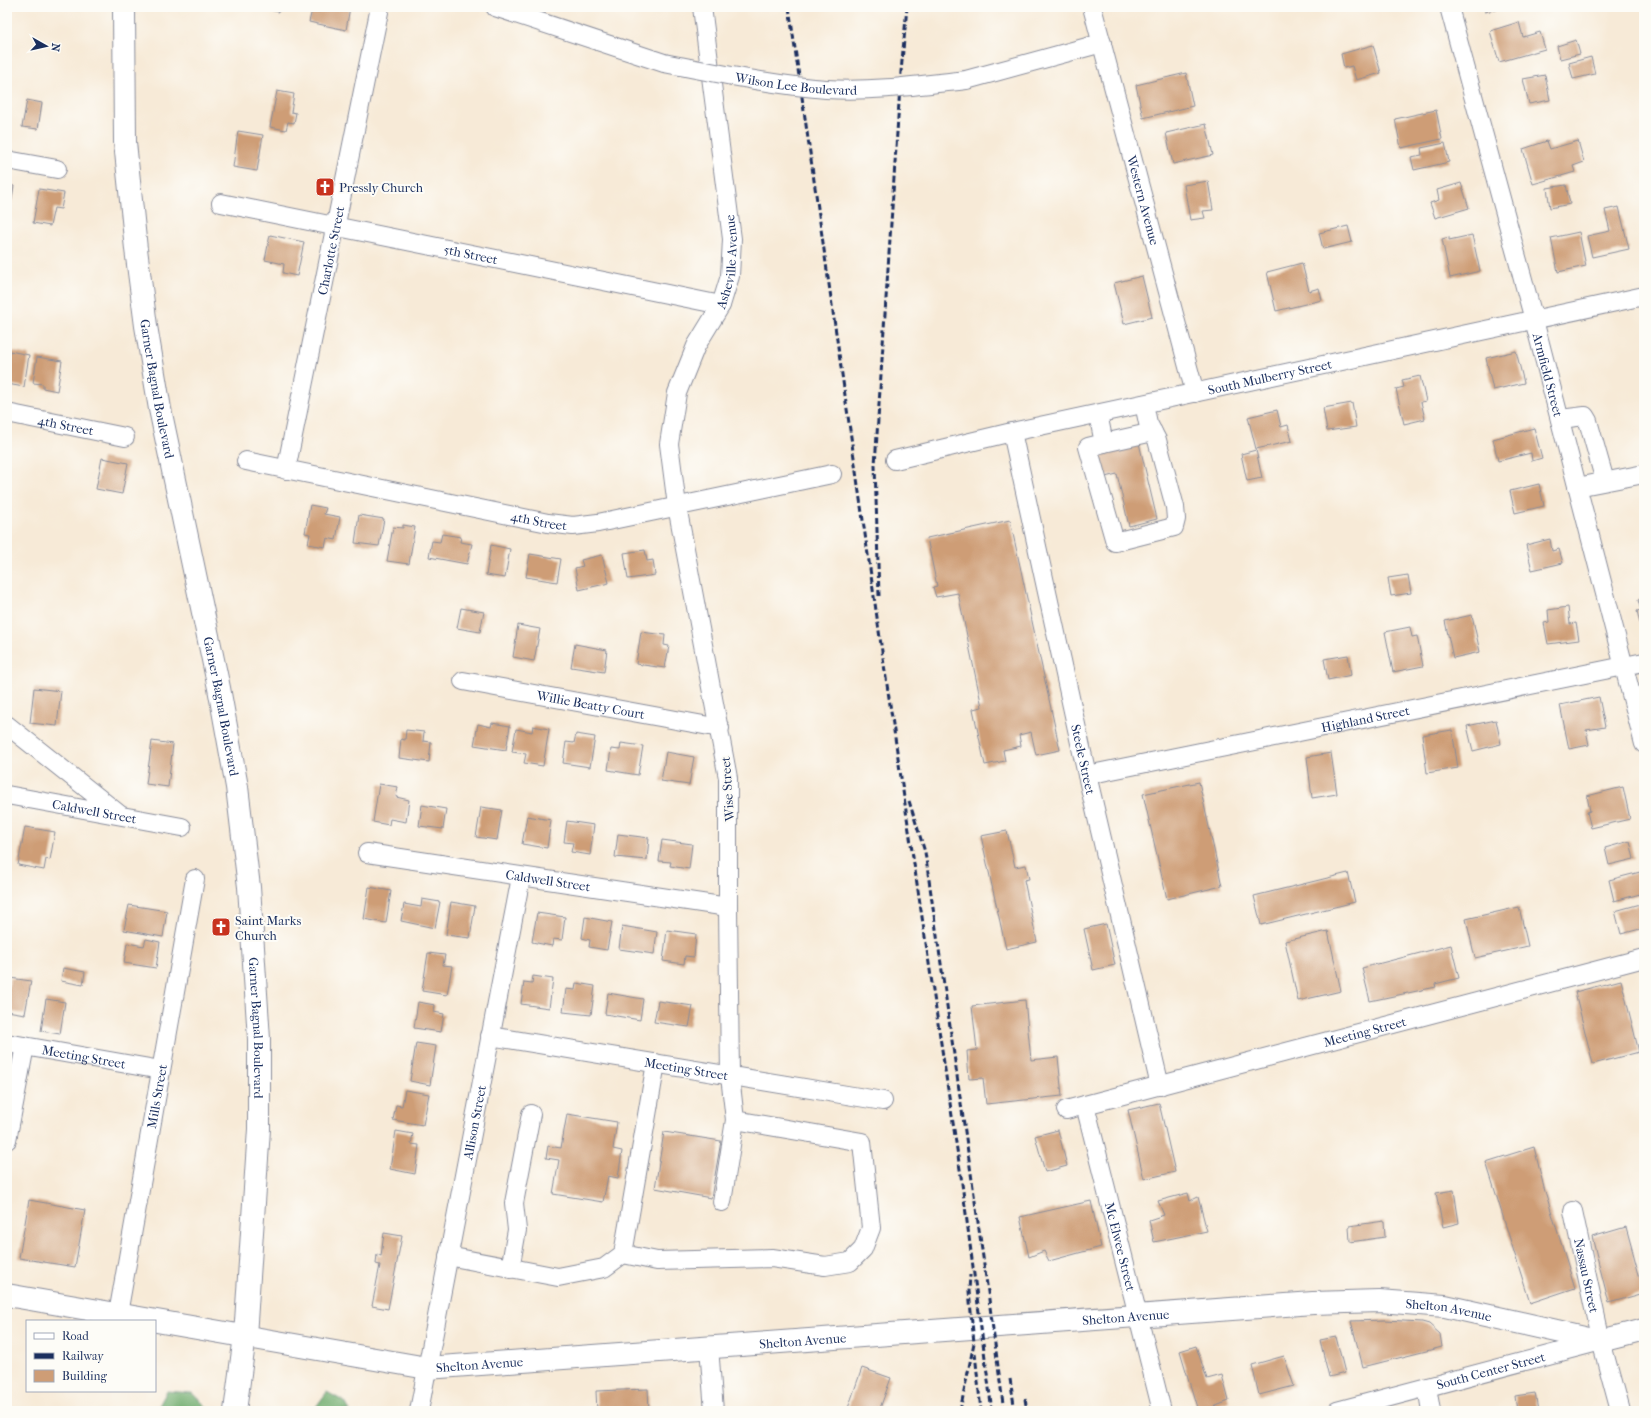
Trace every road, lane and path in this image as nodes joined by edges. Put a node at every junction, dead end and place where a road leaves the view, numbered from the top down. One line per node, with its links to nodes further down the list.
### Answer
1 (124, 7): 71 (main road, Garner Bagnal Boulevard)
2 (380, 7): 11 (street, Charlotte Street)
3 (495, 7): 7 (street, Wilson Lee Boulevard, bridge)
4 (702, 7): 13 (street, Asheville Avenue)
5 (1092, 7): 7 (street, Western Avenue)
6 (1449, 7): 14 (street, Armfield Street)
7 (1102, 43): 15 (street, Western Avenue)
8 (7, 160): 9 (street)
9 (57, 169)
10 (221, 203): 11 (street, 5th Street)
11 (335, 226): 13 (street, 5th Street); 26 (street, Charlotte Street)
12 (1644, 296): 14 (street, South Mulberry Street)
13 (721, 304): 31 (street, Asheville Avenue)
14 (1534, 320): 15 (street, South Mulberry Street); 19 (street, Armfield Street)
15 (1195, 393): 16 (street, South Mulberry Street)
16 (1144, 404): 18 (street, South Mulberry Street); 21 (street)
17 (7, 413): 22 (street, 4th Street)
18 (1098, 414): 20 (street, South Mulberry Street); 23 (street)
19 (1560, 418): 29 (street); 30 (street, Armfield Street)
20 (1012, 432): 24 (street, South Mulberry Street); 38 (street, Steele Street)
21 (1153, 432): 23 (street); 23 (street)
22 (125, 437)
23 (1104, 443)
24 (895, 460)
25 (246, 461): 26 (street, 4th Street)
26 (286, 470): 31 (street, 4th Street)
27 (832, 474): 31 (street, 4th Street)
28 (1644, 474): 29 (street)
29 (1605, 482): 30 (street)
30 (1577, 487): 33 (street, Armfield Street)
31 (677, 506): 36 (street, Wise Street)
32 (1644, 662): 33 (street, Highland Street)
33 (1624, 667): 37 (street, Armfield Street); 38 (street, Highland Street)
34 (462, 681): 36 (street, Willie Beatty Court)
35 (7, 725): 40 (street)
36 (720, 728): 45 (street, Wise Street)
37 (1644, 744)
38 (1087, 775): 53 (street, Steele Street)
39 (7, 795): 40 (street, Caldwell Street)
40 (122, 816): 41 (street, Caldwell Street)
41 (182, 827)
42 (367, 853): 43 (street, Caldwell Street)
43 (521, 877): 45 (street, Caldwell Street); 47 (street, Allison Street)
44 (195, 879): 51 (street, Mills Street)
45 (728, 908): 52 (street, Wise Street)
46 (1644, 958): 53 (street, Meeting Street)
47 (490, 1036): 50 (street, Meeting Street); 63 (street, Allison Street)
48 (7, 1043): 49 (street, Meeting Street)
49 (24, 1046): 51 (street, Meeting Street); 59 (street)
50 (656, 1063): 52 (street, Meeting Street); 62 (street)
51 (161, 1070): 66 (street, Mills Street)
52 (730, 1076): 54 (street, Meeting Street); 58 (street, Wise Street)
53 (1160, 1086): 55 (street, Meeting Street)
54 (883, 1101)
55 (1085, 1105): 56 (street, Meeting Street); 67 (street, Mc Elwee Street)
56 (1066, 1110)
57 (531, 1114): 64 (street)
58 (735, 1120): 60 (street, Wise Street); 62 (street)
59 (7, 1140)
60 (722, 1202)
61 (1573, 1211): 72 (street, Nassau Street)
62 (623, 1254): 64 (street)
63 (448, 1256): 64 (street); 74 (street, Allison Street)
64 (510, 1269)
65 (8, 1292): 66 (main road, Shelton Avenue)
66 (118, 1314): 68 (main road, Shelton Avenue)
67 (1138, 1316): 72 (main road, Shelton Avenue); 73 (main road, Shelton Avenue); 79 (street, Mc Elwee Street)
68 (153, 1320)
69 (156, 1321): 71 (main road, Shelton Avenue)
70 (1644, 1330): 72 (main road, South Center Street)
71 (245, 1336): 74 (main road, Shelton Avenue); 76 (main road, Garner Bagnal Boulevard)
72 (1601, 1341): 75 (street, South Center Street); 82 (street, Nassau Street)
73 (709, 1347): 74 (main road, Shelton Avenue); 78 (street)
74 (427, 1368): 77 (street, Allison Street)
75 (1426, 1387): 80 (street, South Center Street); 81 (street)
76 (235, 1411)
77 (419, 1411)
78 (714, 1411)
79 (1162, 1411)
80 (1337, 1411)
81 (1431, 1411)
82 (1620, 1411)

